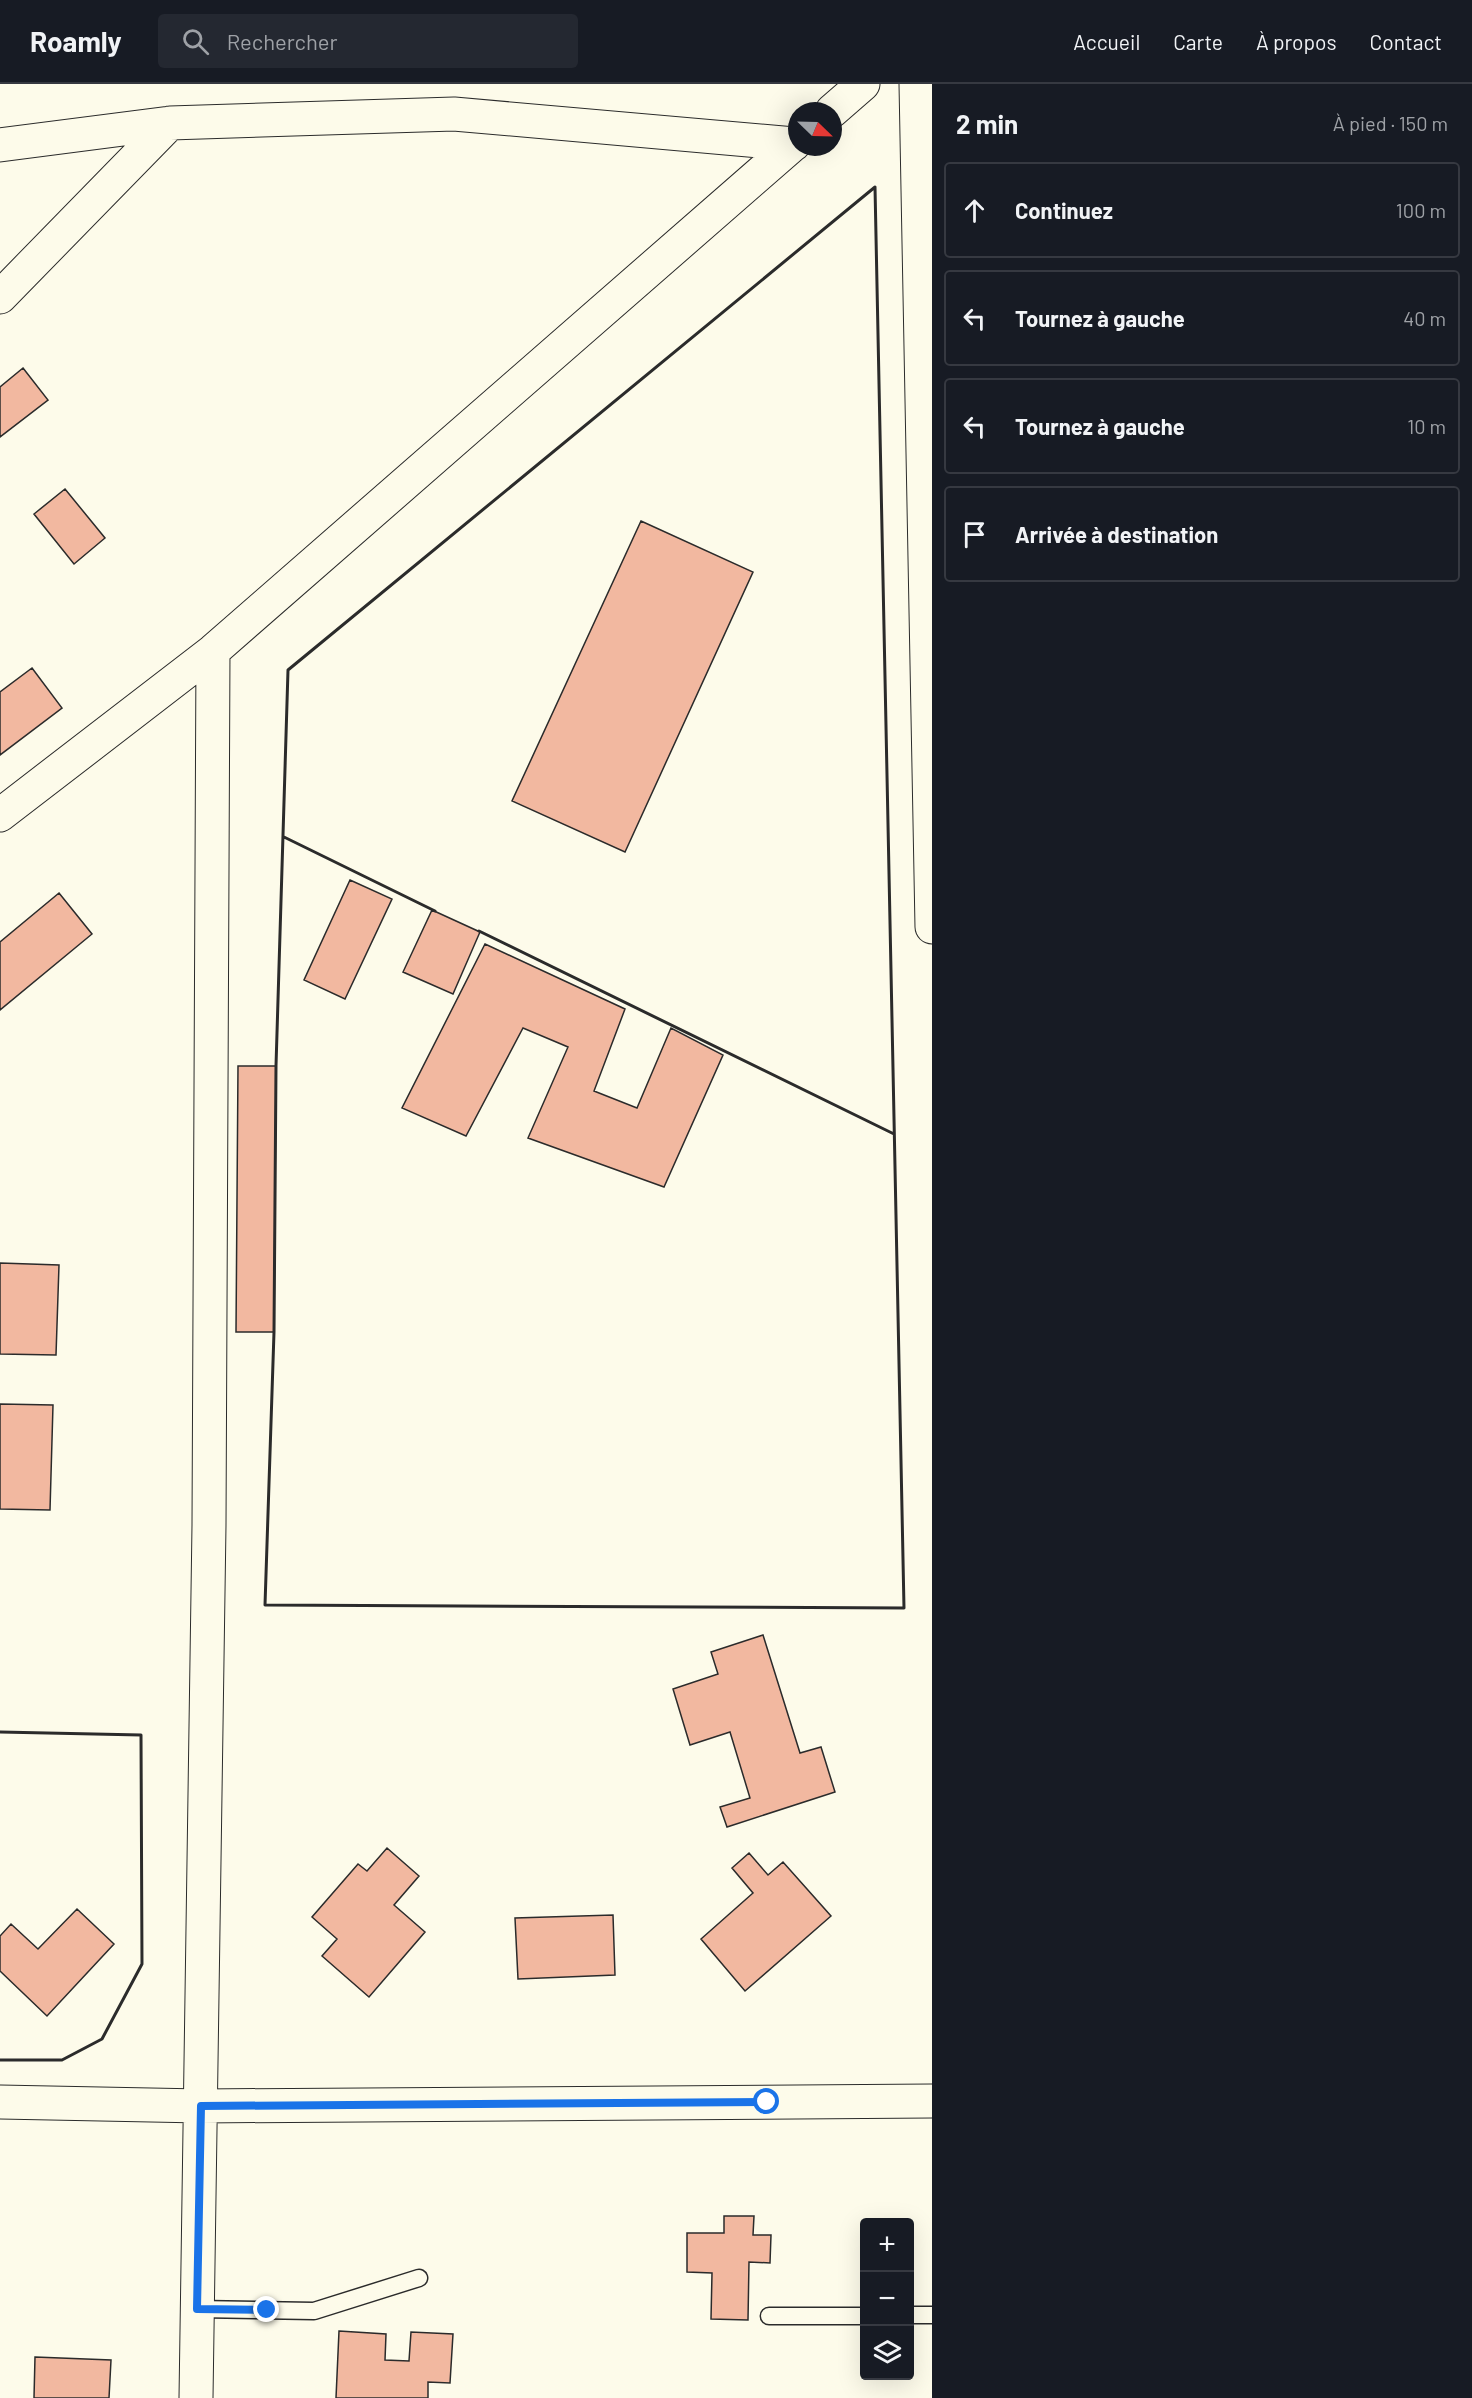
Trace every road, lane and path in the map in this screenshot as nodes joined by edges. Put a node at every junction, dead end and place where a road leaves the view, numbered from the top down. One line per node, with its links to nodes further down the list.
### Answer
1 (863, 84): 3 (street)
2 (916, 84): 11 (street)
3 (842, 102)
4 (170, 123): 5 (street); 6 (street); 8 (street)
5 (788, 141)
6 (0, 145)
7 (788, 149): 9 (street)
8 (0, 297)
9 (213, 651): 10 (street); 14 (street)
10 (0, 815)
11 (932, 927)
12 (932, 2101): 14 (street)
13 (0, 2102): 14 (street)
14 (201, 2106): 16 (street)
15 (419, 2278): 16 (lane)
16 (197, 2309): 21 (street)
17 (914, 2315): 18 (lane)
18 (932, 2315)
19 (769, 2316): 20 (lane)
20 (860, 2316)
21 (196, 2398)

